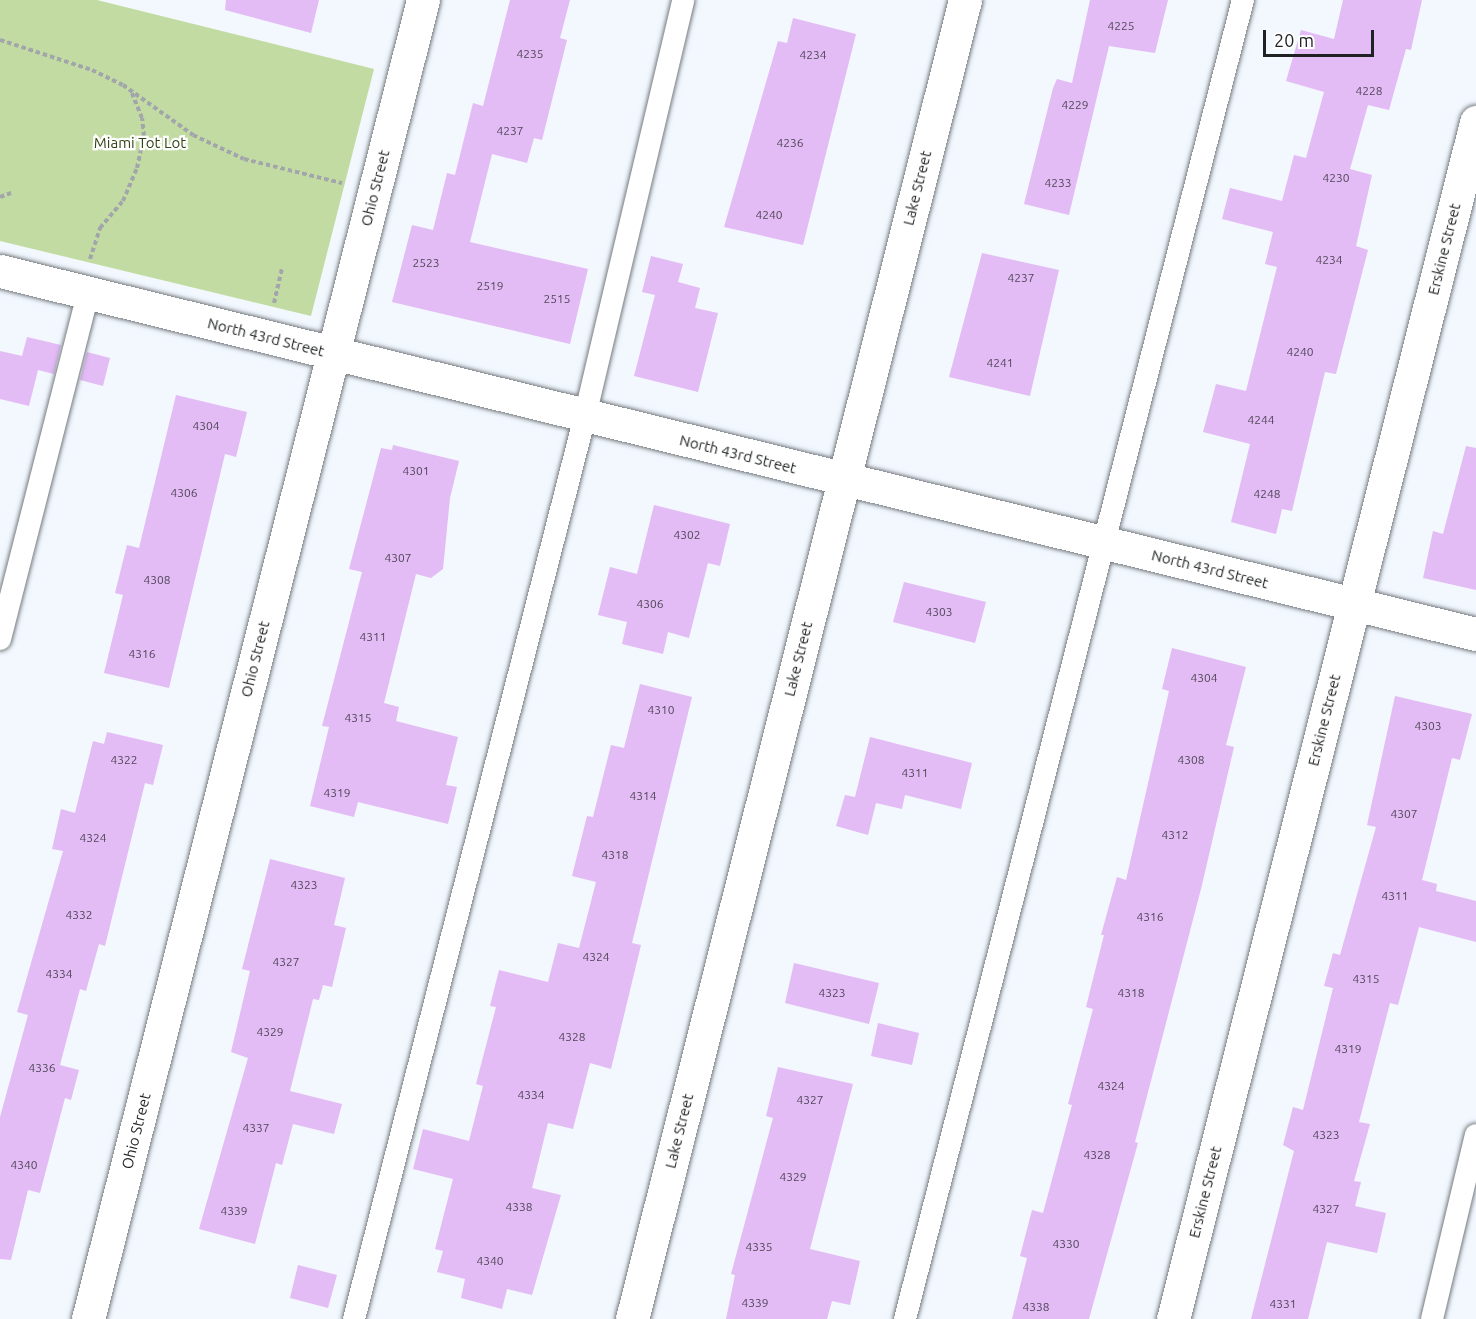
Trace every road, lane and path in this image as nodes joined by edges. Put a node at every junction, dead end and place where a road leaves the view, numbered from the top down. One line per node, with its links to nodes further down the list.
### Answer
1 (423, 0): 15 (street, Ohio Street)
2 (683, 0): 16 (lane)
3 (965, 0): 17 (street, Lake Street)
4 (1243, 0): 18 (lane)
5 (0, 40): 6 (path)
6 (132, 92): 8 (path); 13 (path)
7 (1476, 122): 19 (street, Erskine Street)
8 (342, 183)
9 (11, 193): 10 (path)
10 (0, 197)
11 (282, 269): 14 (path)
12 (0, 271): 13 (street, North 43rd Street)
13 (89, 277): 15 (street, North 43rd Street); 21 (lane)
14 (273, 307)
15 (333, 353): 16 (street, North 43rd Street); 23 (street, Ohio Street)
16 (585, 416): 17 (street, North 43rd Street); 24 (lane)
17 (843, 480): 18 (street, North 43rd Street); 25 (street, Lake Street)
18 (1105, 543): 19 (street, North 43rd Street); 26 (lane)
19 (1354, 603): 20 (street, North 43rd Street); 27 (street, Erskine Street)
20 (1476, 634)
21 (0, 639)
22 (1476, 1135): 28 (lane)
23 (88, 1319)
24 (354, 1319)
25 (632, 1319)
26 (905, 1319)
27 (1173, 1319)
28 (1431, 1319)

